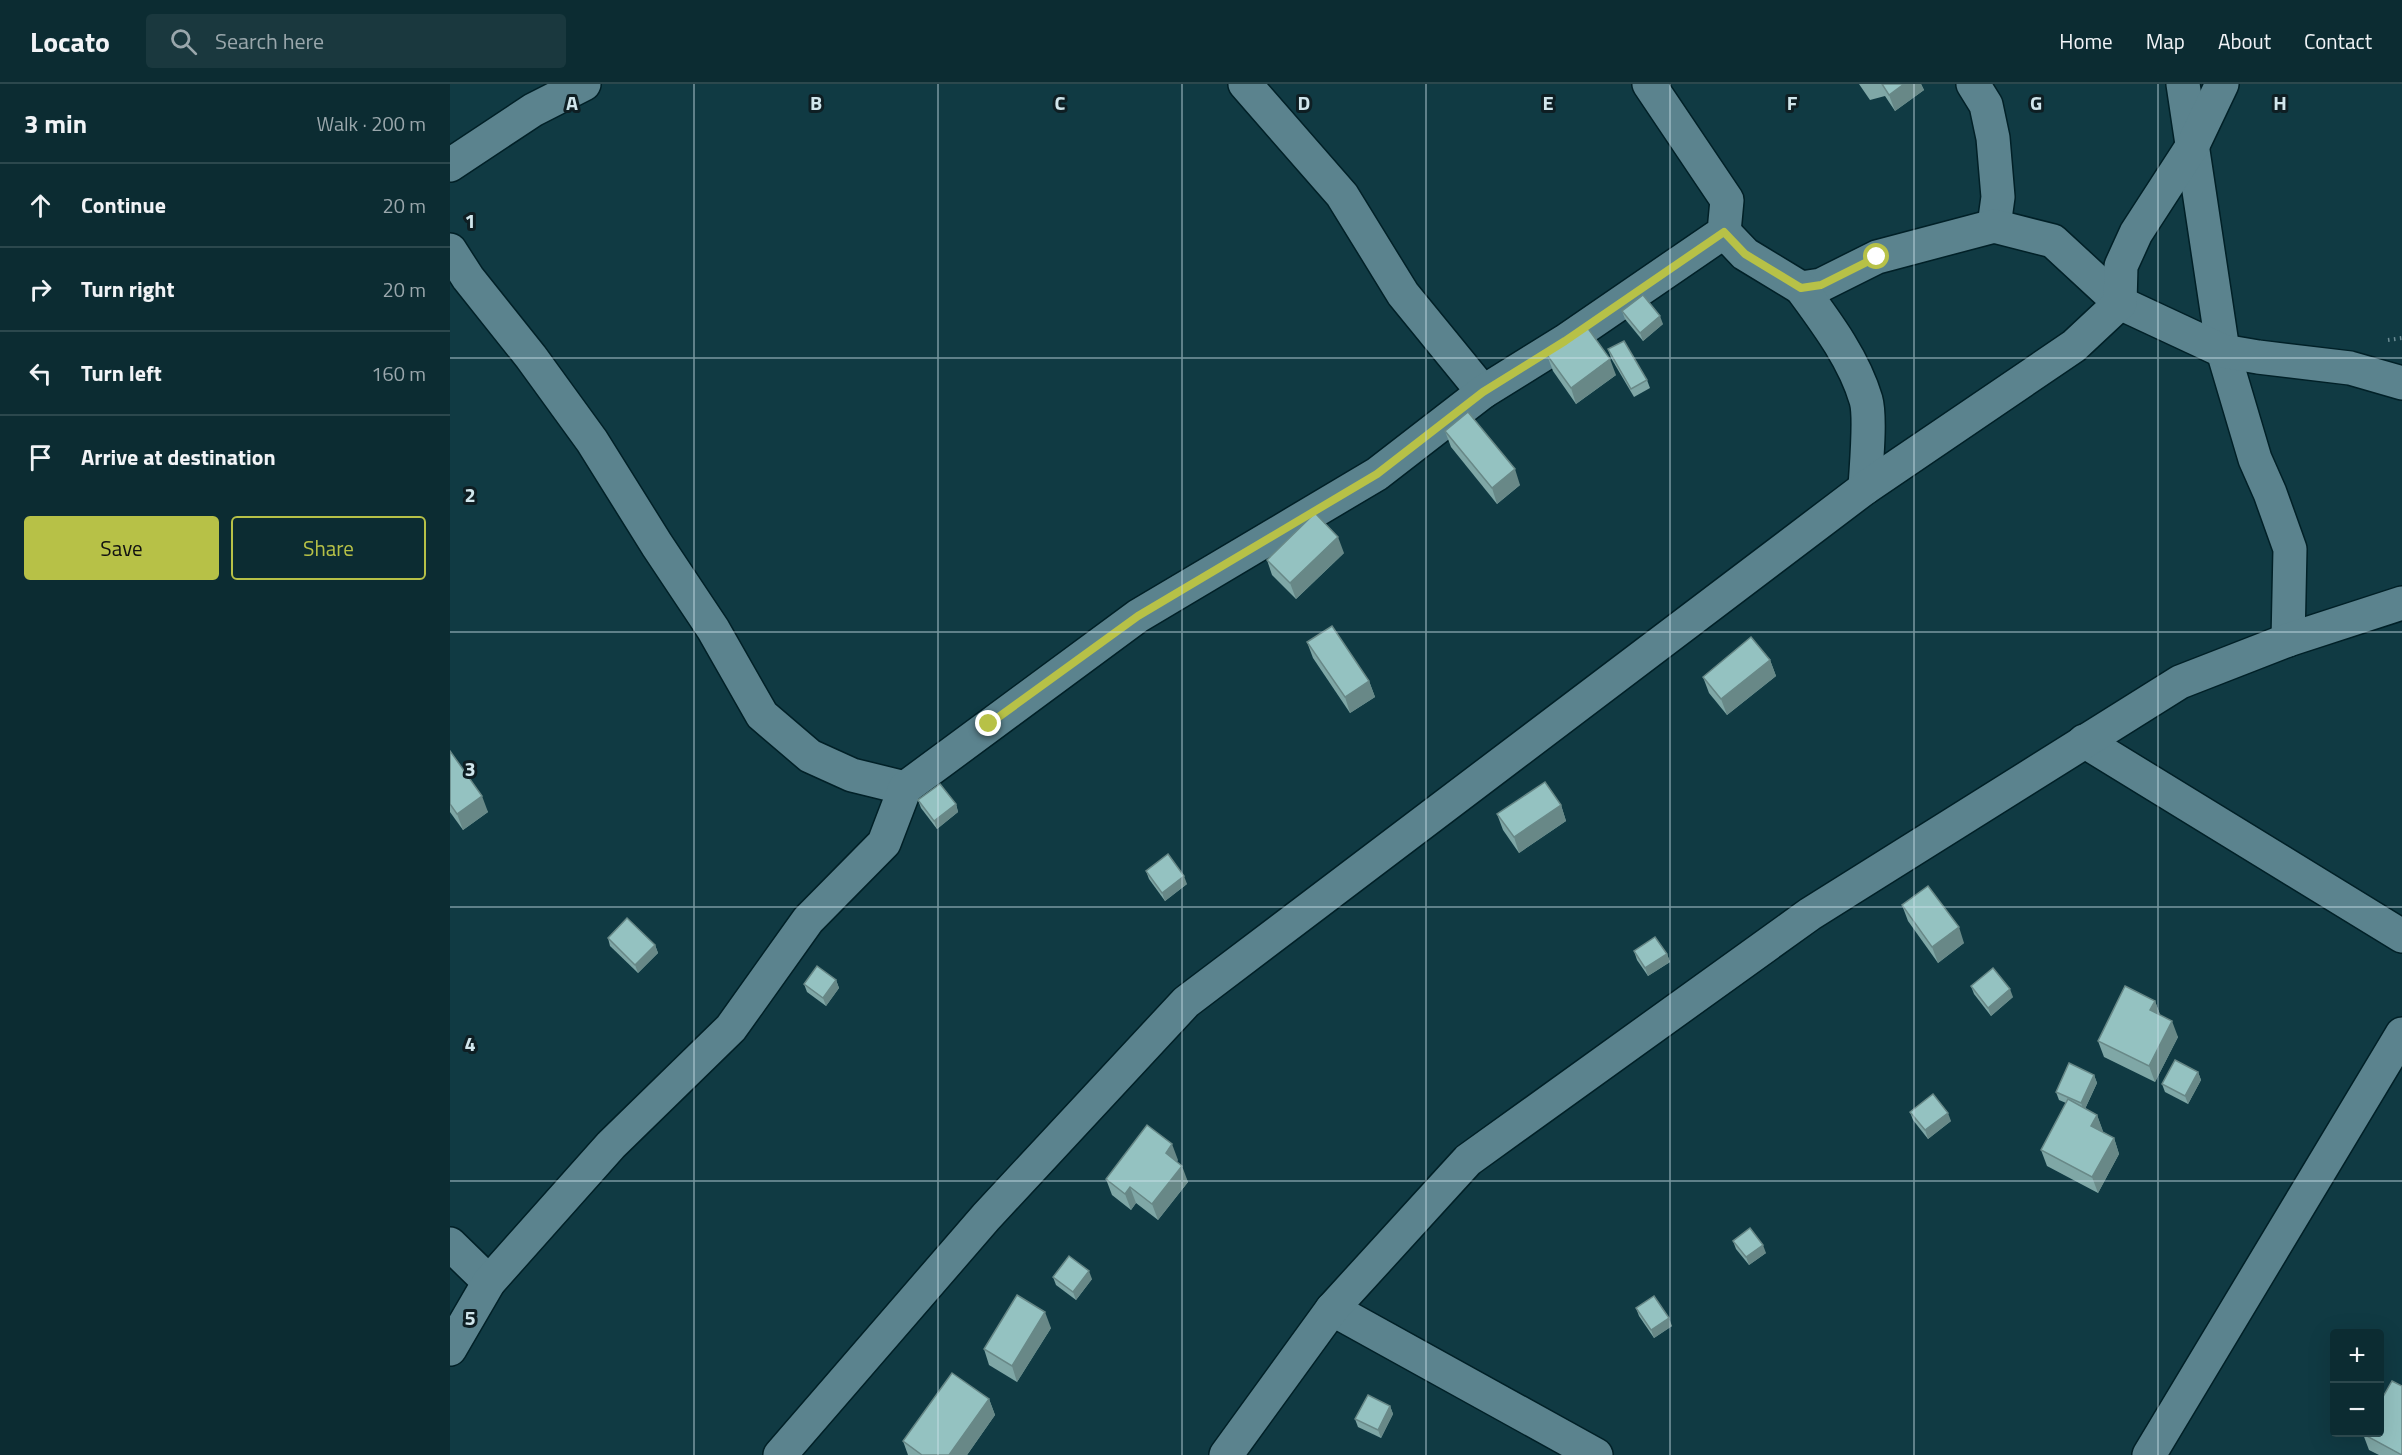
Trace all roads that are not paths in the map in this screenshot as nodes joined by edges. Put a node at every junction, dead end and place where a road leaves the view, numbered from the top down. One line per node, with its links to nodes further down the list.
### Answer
1 (584, 84): 8 (street)
2 (1245, 84): 16 (street)
3 (1649, 84): 10 (street)
4 (1973, 84): 9 (street)
5 (2183, 84): 7 (street)
6 (2222, 84): 7 (street)
7 (2193, 145): 13 (street); 14 (street)
8 (450, 165)
9 (1994, 226): 12 (street); 13 (street)
10 (1724, 232): 12 (street); 16 (street)
11 (450, 250): 21 (street)
12 (1801, 288): 17 (street)
13 (2120, 303): 14 (street); 17 (street)
14 (2223, 351): 15 (street); 19 (street)
15 (2402, 383)
16 (1483, 392): 21 (street)
17 (1865, 488): 28 (street)
18 (2402, 603): 19 (street)
19 (2288, 640): 20 (street)
20 (2084, 741): 22 (street); 26 (street)
21 (905, 788): 25 (street)
22 (2402, 936)
23 (2402, 1034): 31 (street)
24 (450, 1244): 25 (street)
25 (489, 1282): 27 (street)
26 (1332, 1310): 29 (street); 30 (street)
27 (450, 1349)
28 (780, 1455)
29 (1226, 1455)
30 (1596, 1455)
31 (2149, 1455)

